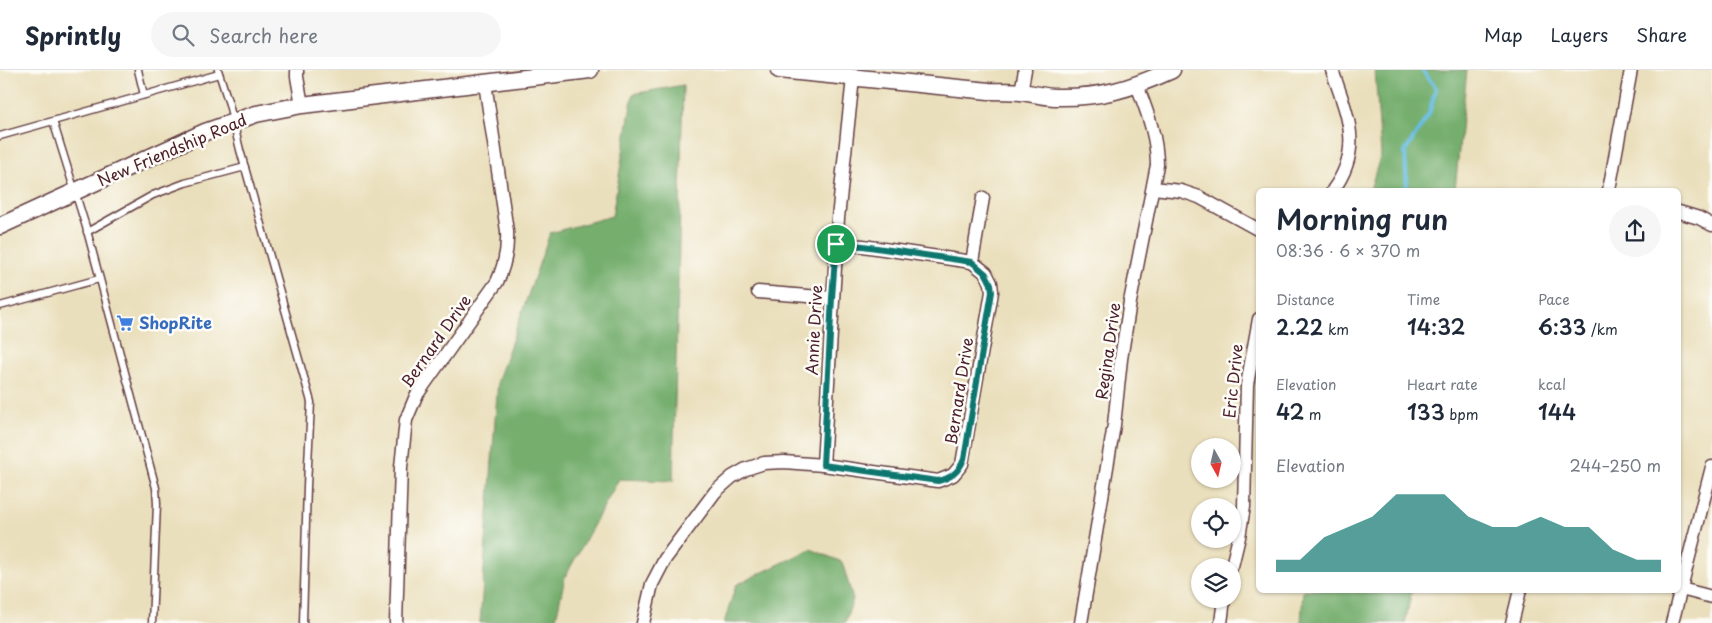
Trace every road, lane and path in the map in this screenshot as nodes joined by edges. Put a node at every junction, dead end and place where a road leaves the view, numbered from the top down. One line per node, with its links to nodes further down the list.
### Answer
1 (138, 70): 15 (lane)
2 (297, 70): 16 (street)
3 (590, 70): 9 (street, New Friendship Road)
4 (779, 70): 11 (street)
5 (1025, 70): 14 (street)
6 (1172, 70): 13 (street)
7 (1332, 70): 22 (street)
8 (1631, 70): 23 (street)
9 (568, 71): 12 (street, New Friendship Road)
10 (218, 72): 15 (lane); 18 (lane)
11 (853, 78): 14 (street); 31 (street, Annie Drive)
12 (485, 83): 16 (street, New Friendship Road); 48 (street, Bernard Drive)
13 (1137, 85): 14 (street); 21 (street, Regina Drive)
14 (1022, 92)
15 (144, 95): 17 (lane)
16 (302, 105): 18 (street, New Friendship Road)
17 (53, 121): 19 (lane); 24 (lane)
18 (233, 122): 20 (lane); 24 (street, New Friendship Road)
19 (0, 136)
20 (245, 167): 30 (lane); 47 (lane)
21 (1154, 188): 29 (street); 50 (street, Regina Drive)
22 (1334, 188)
23 (1609, 188)
24 (74, 192): 28 (street, New Friendship Road); 30 (lane)
25 (983, 198): 32 (street)
26 (1681, 213): 27 (street)
27 (1712, 225)
28 (0, 226)
29 (1256, 228)
30 (87, 232): 33 (lane)
31 (836, 244): 32 (street); 35 (street, Annie Drive)
32 (972, 262): 38 (street, Bernard Drive)
33 (99, 279): 36 (lane); 46 (lane)
34 (758, 292): 35 (street)
35 (832, 298): 38 (street, Annie Drive)
36 (0, 306)
37 (1256, 335): 40 (street, Eric Drive)
38 (823, 465): 49 (street, Bernard Drive)
39 (1712, 468): 41 (street)
40 (1234, 558)
41 (1681, 589): 44 (street)
42 (1519, 593): 52 (street)
43 (1680, 593): 53 (street)
44 (1712, 597)
45 (1223, 608): 51 (street)
46 (152, 623)
47 (303, 623)
48 (396, 623)
49 (643, 623)
50 (1081, 623)
51 (1221, 623)
52 (1512, 623)
53 (1672, 623)

